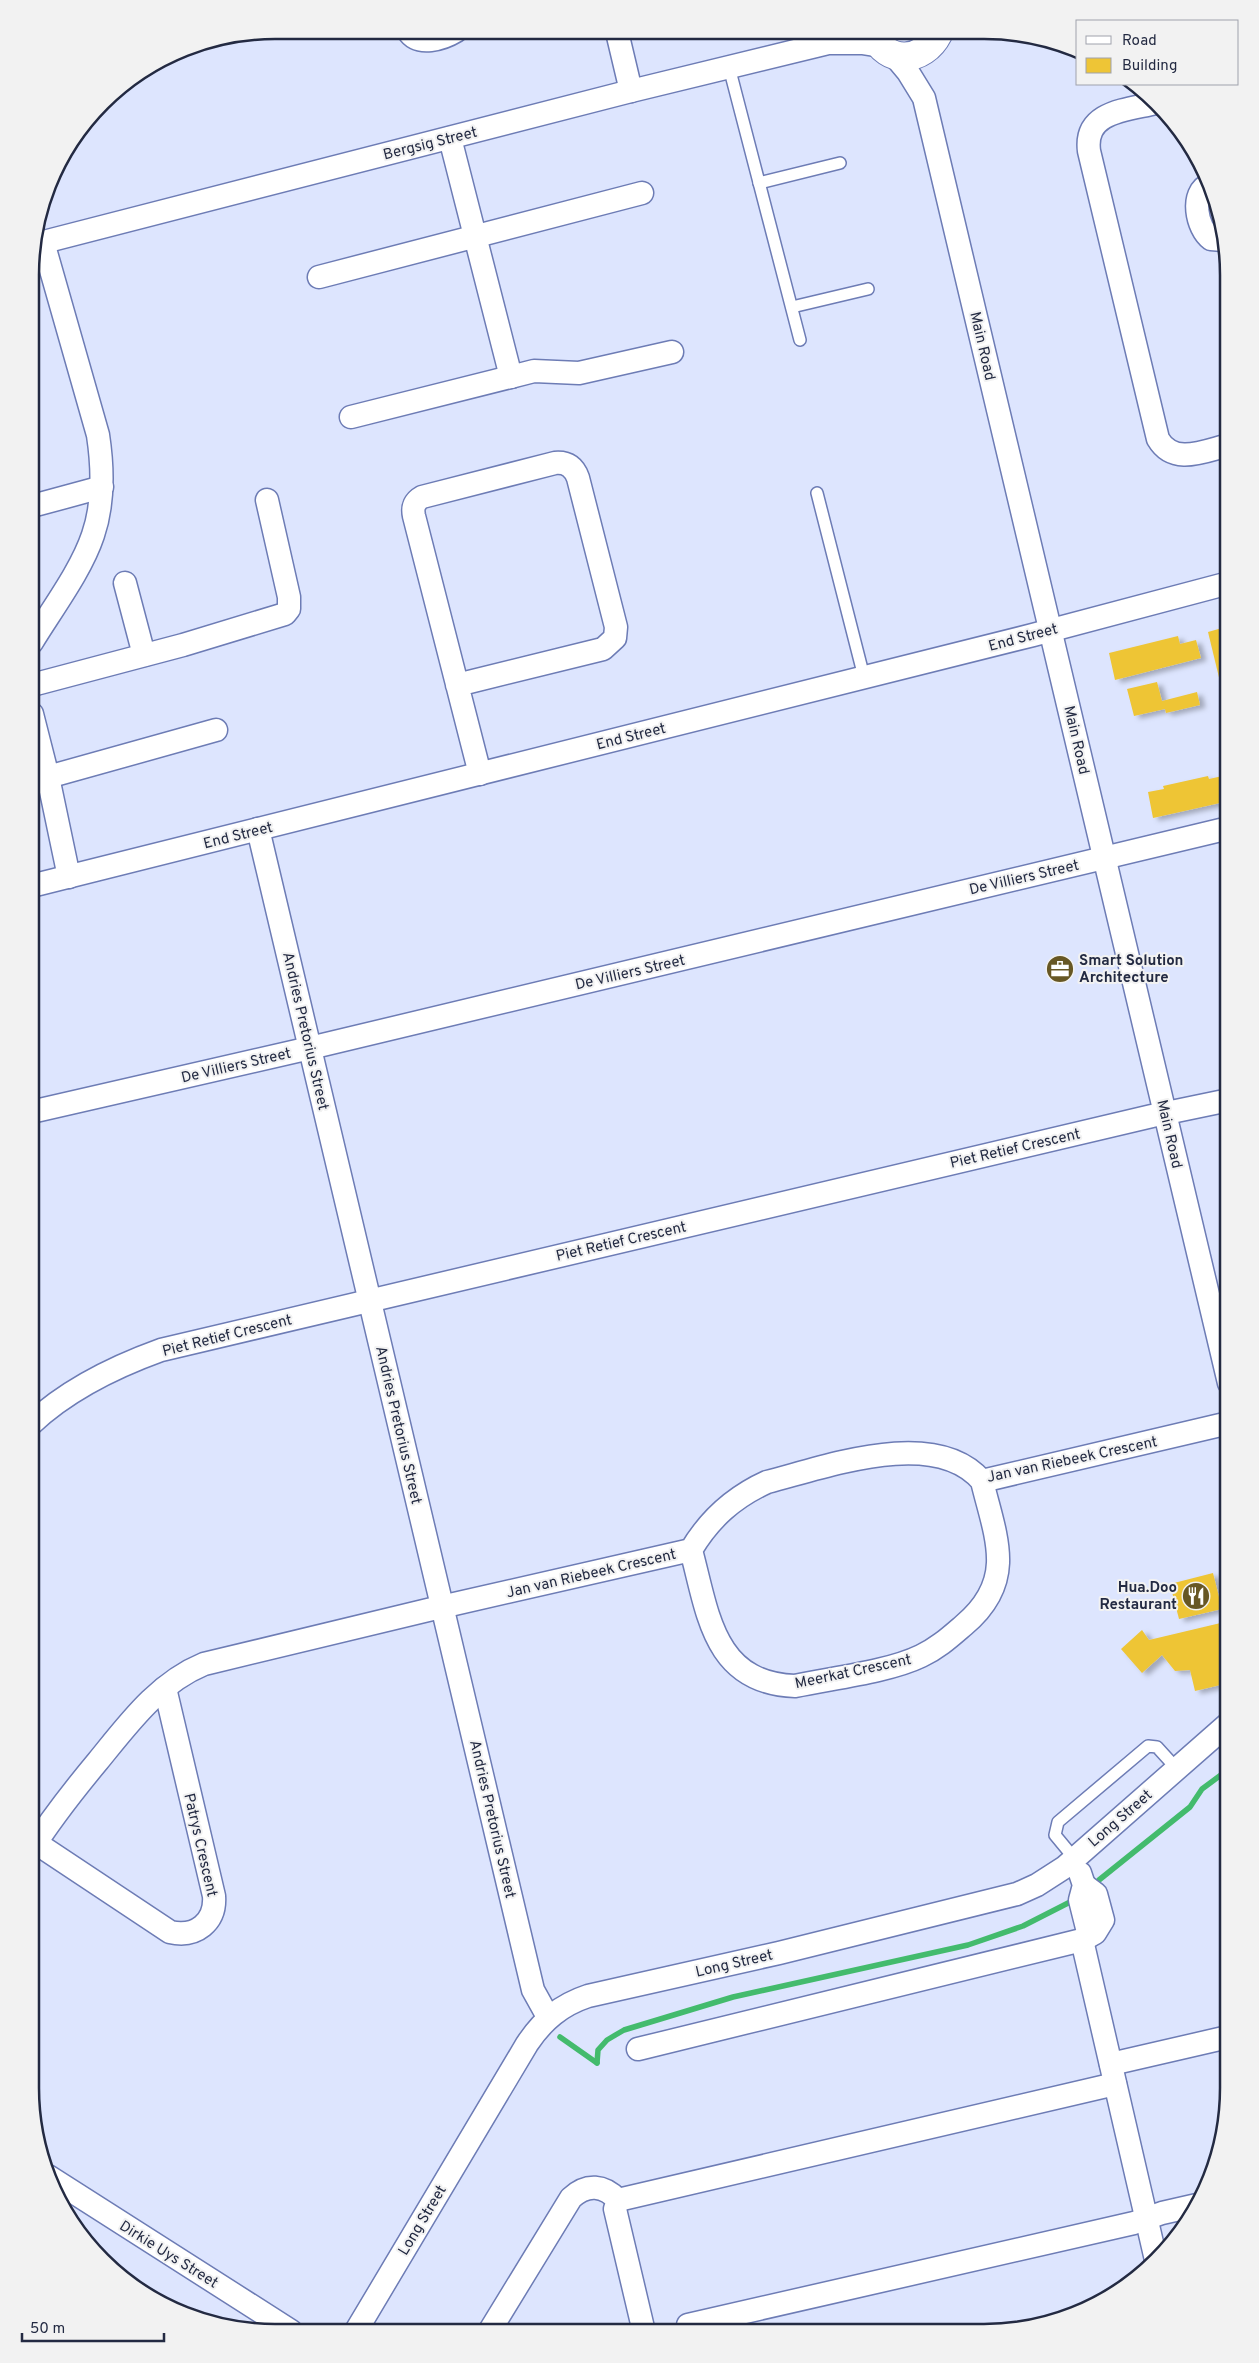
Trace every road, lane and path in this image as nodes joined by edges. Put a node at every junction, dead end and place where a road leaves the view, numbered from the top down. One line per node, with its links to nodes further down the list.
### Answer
1 (618, 39): 8 (street)
2 (832, 39): 7 (street, Bergsig Street)
3 (841, 39): 6 (street, Bergsig Street)
4 (935, 39): 6 (street)
5 (936, 39): 9 (street, Main Road)
6 (883, 45): 9 (street, Main Road)
7 (729, 67): 8 (street, Bergsig Street); 13 (lane)
8 (631, 91): 11 (street, Bergsig Street)
9 (924, 98): 34 (street, Main Road)
10 (1148, 105): 27 (street)
11 (450, 138): 16 (street); 18 (street, Bergsig Street)
12 (840, 163): 13 (lane)
13 (760, 183): 22 (lane)
14 (1203, 187): 17 (street)
15 (642, 193): 16 (street)
16 (475, 236): 20 (street); 25 (street)
17 (1217, 240)
18 (41, 243)
19 (40, 251): 28 (street)
20 (319, 277)
21 (868, 289): 22 (lane)
22 (792, 308): 23 (lane)
23 (800, 340)
24 (672, 352): 25 (street)
25 (511, 377): 26 (street)
26 (351, 417)
27 (1220, 446)
28 (102, 487): 31 (street); 35 (street)
29 (817, 493): 37 (lane)
30 (267, 500): 36 (street)
31 (39, 504)
32 (125, 583): 36 (street)
33 (1220, 584): 34 (street, End Street)
34 (1051, 629): 37 (street, End Street); 46 (street, Main Road)
35 (39, 630)
36 (144, 655): 38 (street)
37 (864, 677): 42 (street, End Street)
38 (39, 683)
39 (457, 685): 39 (street); 42 (street)
40 (216, 730): 43 (street)
41 (39, 742): 43 (street)
42 (480, 774): 44 (street, End Street)
43 (48, 777): 47 (street)
44 (258, 830): 47 (street, End Street); 49 (street, Andries Pretorius Street)
45 (1220, 830): 46 (street, De Villiers Street)
46 (1105, 858): 49 (street, De Villiers Street); 52 (street, Main Road)
47 (69, 877): 48 (street, End Street)
48 (39, 884)
49 (310, 1048): 51 (street, De Villiers Street); 53 (street, Andries Pretorius Street)
50 (1220, 1102): 52 (street, Piet Retief Crescent)
51 (39, 1110)
52 (1165, 1114): 53 (street, Piet Retief Crescent); 54 (street, Main Road)
53 (370, 1301): 55 (street, Piet Retief Crescent); 59 (street, Andries Pretorius Street)
54 (1220, 1345)
55 (39, 1418)
56 (1220, 1426): 57 (street, Jan van Riebeek Crescent)
57 (982, 1481): 58 (street, Jan van Riebeek Crescent); 58 (street, Meerkat Crescent)
58 (690, 1550): 59 (street, Jan van Riebeek Crescent)
59 (442, 1607): 60 (street, Jan van Riebeek Crescent); 67 (street, Andries Pretorius Street)
60 (164, 1688): 63 (street, Jan van Riebeek Crescent); 64 (street, Patrys Crescent)
61 (1220, 1731): 62 (street, Long Street)
62 (1177, 1769): 65 (street, Long Street); 65 (lane)
63 (39, 1838)
64 (39, 1852)
65 (1074, 1858): 66 (street); 67 (street, Long Street)
66 (1086, 1938): 69 (street); 70 (street)
67 (548, 2017): 77 (street, Long Street)
68 (1220, 2039): 70 (street)
69 (638, 2049)
70 (1113, 2074): 72 (street); 74 (street)
71 (59, 2183): 76 (street, Dirkie Uys Street)
72 (618, 2200): 78 (street); 79 (street)
73 (1188, 2207): 74 (street)
74 (1146, 2218): 75 (street); 80 (street)
75 (1154, 2252)
76 (280, 2324)
77 (360, 2324)
78 (494, 2324)
79 (640, 2324)
80 (697, 2324)

